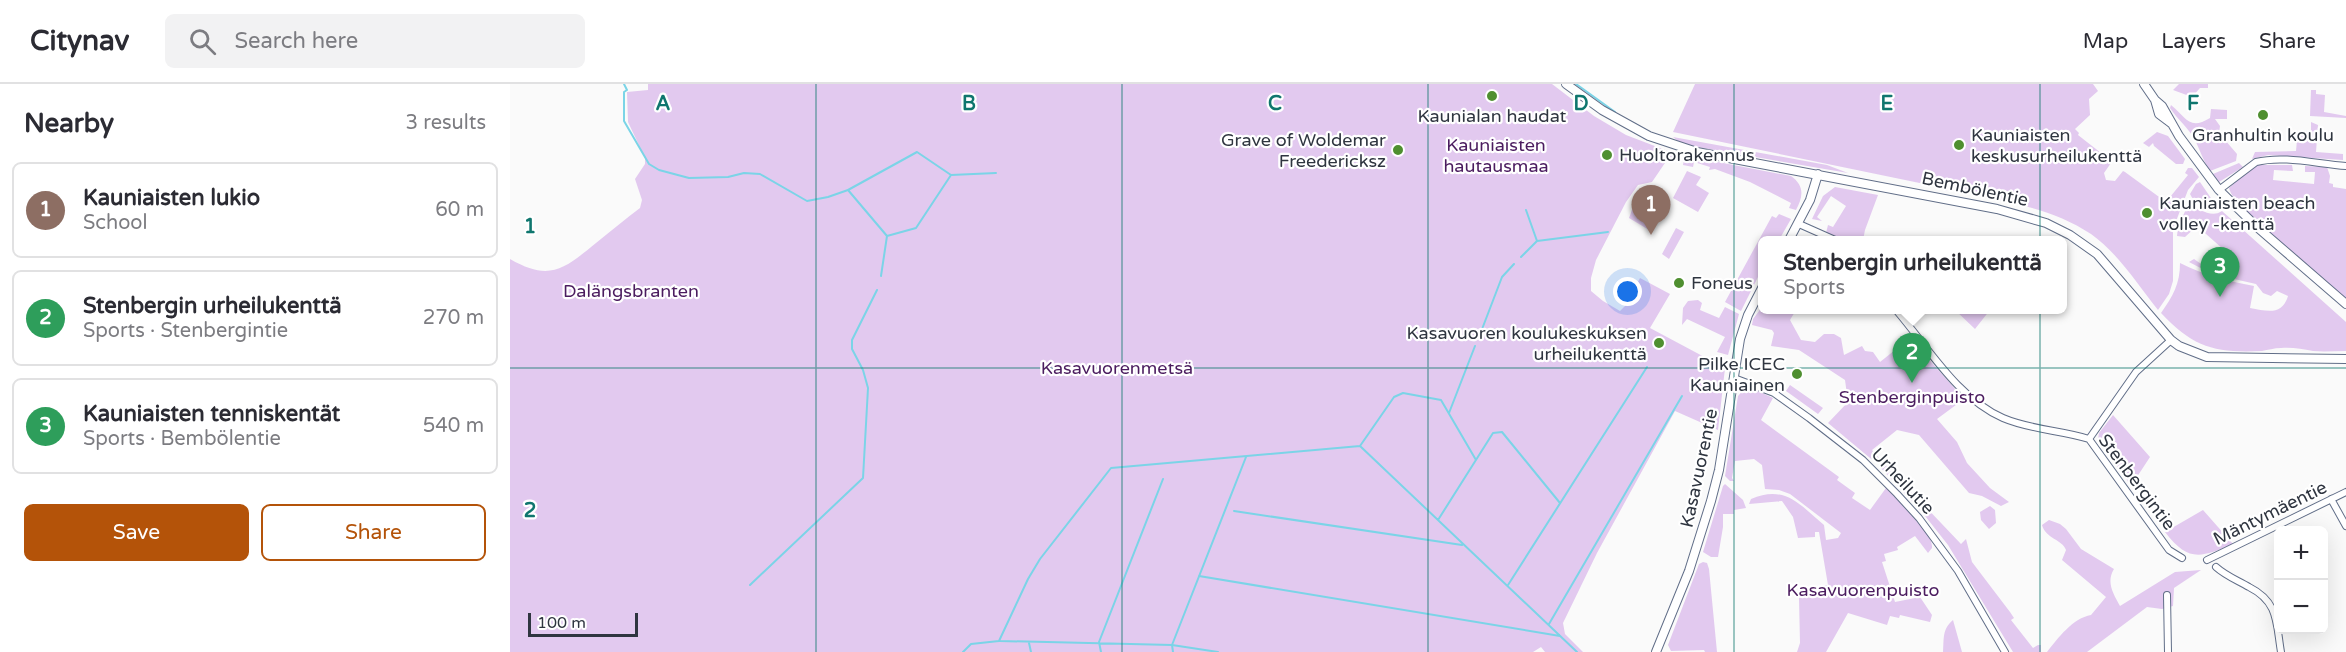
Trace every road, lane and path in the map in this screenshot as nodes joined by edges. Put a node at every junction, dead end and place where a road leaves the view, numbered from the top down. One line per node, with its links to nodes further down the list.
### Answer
1 (1566, 84): 4 (main road, Bembölentie)
2 (2144, 84): 5 (main road)
3 (2346, 166): 5 (street)
4 (1818, 174): 6 (main road); 14 (main road, Bembölentie)
5 (2219, 190): 9 (main road)
6 (1799, 224): 7 (main road); 8 (street)
7 (1792, 236)
8 (1826, 236)
9 (2334, 295): 11 (main road); 12 (main road)
10 (1758, 296): 16 (main road, Kasavuorentie)
11 (2346, 304)
12 (2346, 311)
13 (1900, 314): 17 (street, Stenbergintie)
14 (2171, 340): 15 (main road, Bembölentie); 17 (street)
15 (2346, 359)
16 (1734, 378): 25 (main road, Kasavuorentie); 26 (street, Urheilutie)
17 (2089, 439): 21 (street, Stenbergintie)
18 (2346, 492): 19 (street, Mäntymäentie)
19 (2331, 499): 20 (street); 22 (street, Mäntymäentie)
20 (2346, 526)
21 (2182, 558)
22 (2207, 560)
23 (2216, 567): 28 (street)
24 (2167, 595): 27 (street)
25 (1656, 652)
26 (2004, 652)
27 (2168, 652)
28 (2281, 652)

